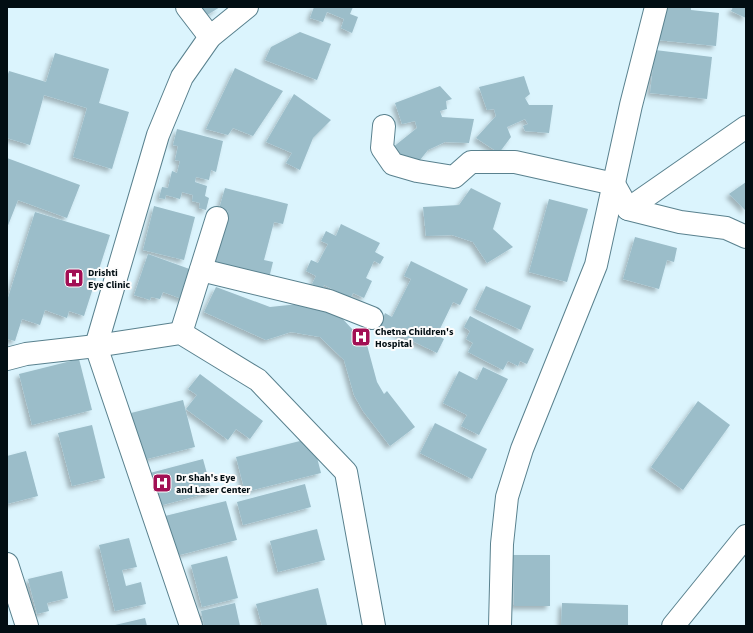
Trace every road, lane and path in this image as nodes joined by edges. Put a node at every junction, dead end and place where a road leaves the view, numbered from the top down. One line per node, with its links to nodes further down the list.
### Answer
1 (187, 7): 4 (street)
2 (247, 7): 4 (street)
3 (656, 7): 7 (street)
4 (210, 37): 14 (street)
5 (384, 126): 7 (street)
6 (746, 127): 8 (street)
7 (614, 184): 8 (street); 21 (street)
8 (628, 209): 10 (street)
9 (217, 218): 11 (street)
10 (746, 237)
11 (201, 270): 12 (street); 13 (street)
12 (372, 318)
13 (181, 332): 14 (street); 20 (street)
14 (96, 346): 15 (street); 19 (street)
15 (7, 359)
16 (746, 536): 22 (street)
17 (7, 564): 18 (street)
18 (27, 626)
19 (191, 626)
20 (374, 626)
21 (500, 626)
22 (673, 626)

